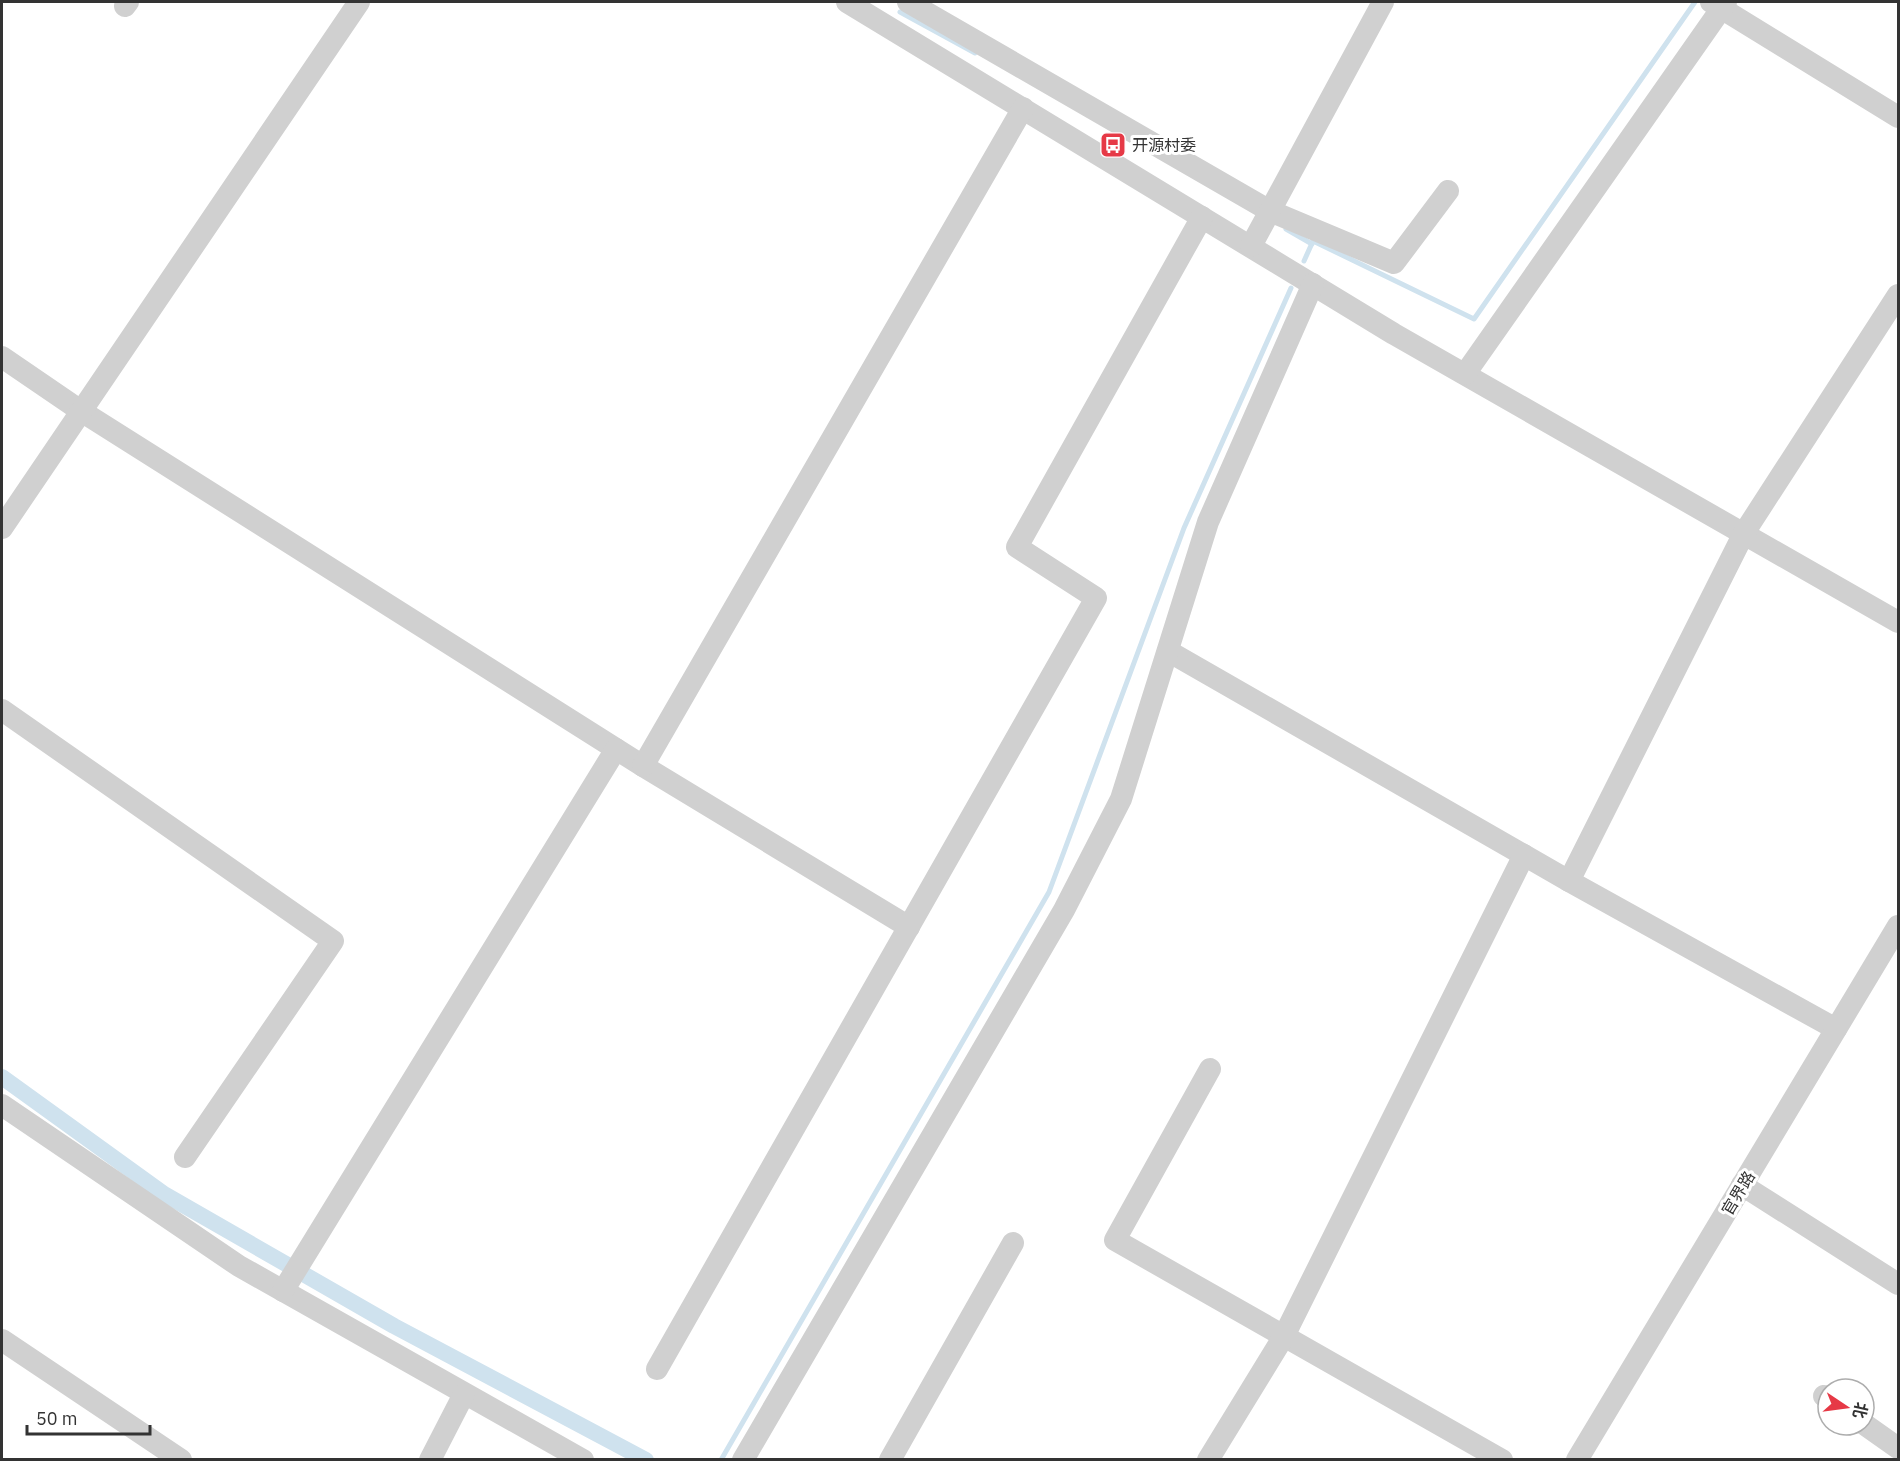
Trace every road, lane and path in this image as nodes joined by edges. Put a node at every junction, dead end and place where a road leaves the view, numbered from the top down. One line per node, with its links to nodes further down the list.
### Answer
1 (359, 2): 17 (street)
2 (847, 2): 6 (street)
3 (908, 2): 11 (street)
4 (1383, 2): 11 (street)
5 (1719, 4): 8 (street); 16 (street)
6 (872, 8): 7 (street)
7 (1023, 108): 10 (street); 24 (street)
8 (1899, 117)
9 (1448, 191): 11 (street)
10 (1202, 217): 12 (street); 28 (street)
11 (1266, 218): 12 (street)
12 (1251, 246): 13 (street)
13 (1313, 284): 16 (street); 21 (street)
14 (1899, 295): 19 (street)
15 (2, 357): 17 (street)
16 (1465, 374): 19 (street)
17 (81, 411): 18 (street); 23 (street)
18 (2, 528)
19 (1744, 533): 20 (street); 26 (street)
20 (1899, 622)
21 (1168, 651): 25 (street); 46 (street)
22 (2, 710): 32 (street)
23 (616, 749): 24 (street); 36 (street)
24 (643, 766): 28 (street)
25 (1524, 855): 26 (street); 37 (street)
26 (1569, 881): 29 (street)
27 (1899, 926): 29 (street, 官界路)
28 (909, 927): 39 (street)
29 (1836, 1029): 33 (street, 官界路)
30 (1210, 1069): 37 (street)
31 (2, 1105): 36 (street)
32 (185, 1157)
33 (1742, 1185): 35 (street); 50 (street, 官界路)
34 (1012, 1243): 47 (street)
35 (1899, 1284)
36 (283, 1291): 40 (street)
37 (1284, 1336): 48 (street); 49 (street)
38 (2, 1340): 43 (street)
39 (657, 1369)
40 (464, 1394): 44 (street); 45 (street)
41 (1876, 1432): 42 (street)
42 (1899, 1448)
43 (182, 1460)
44 (430, 1460)
45 (583, 1460)
46 (743, 1460)
47 (890, 1460)
48 (1208, 1460)
49 (1502, 1460)
50 (1577, 1460)

